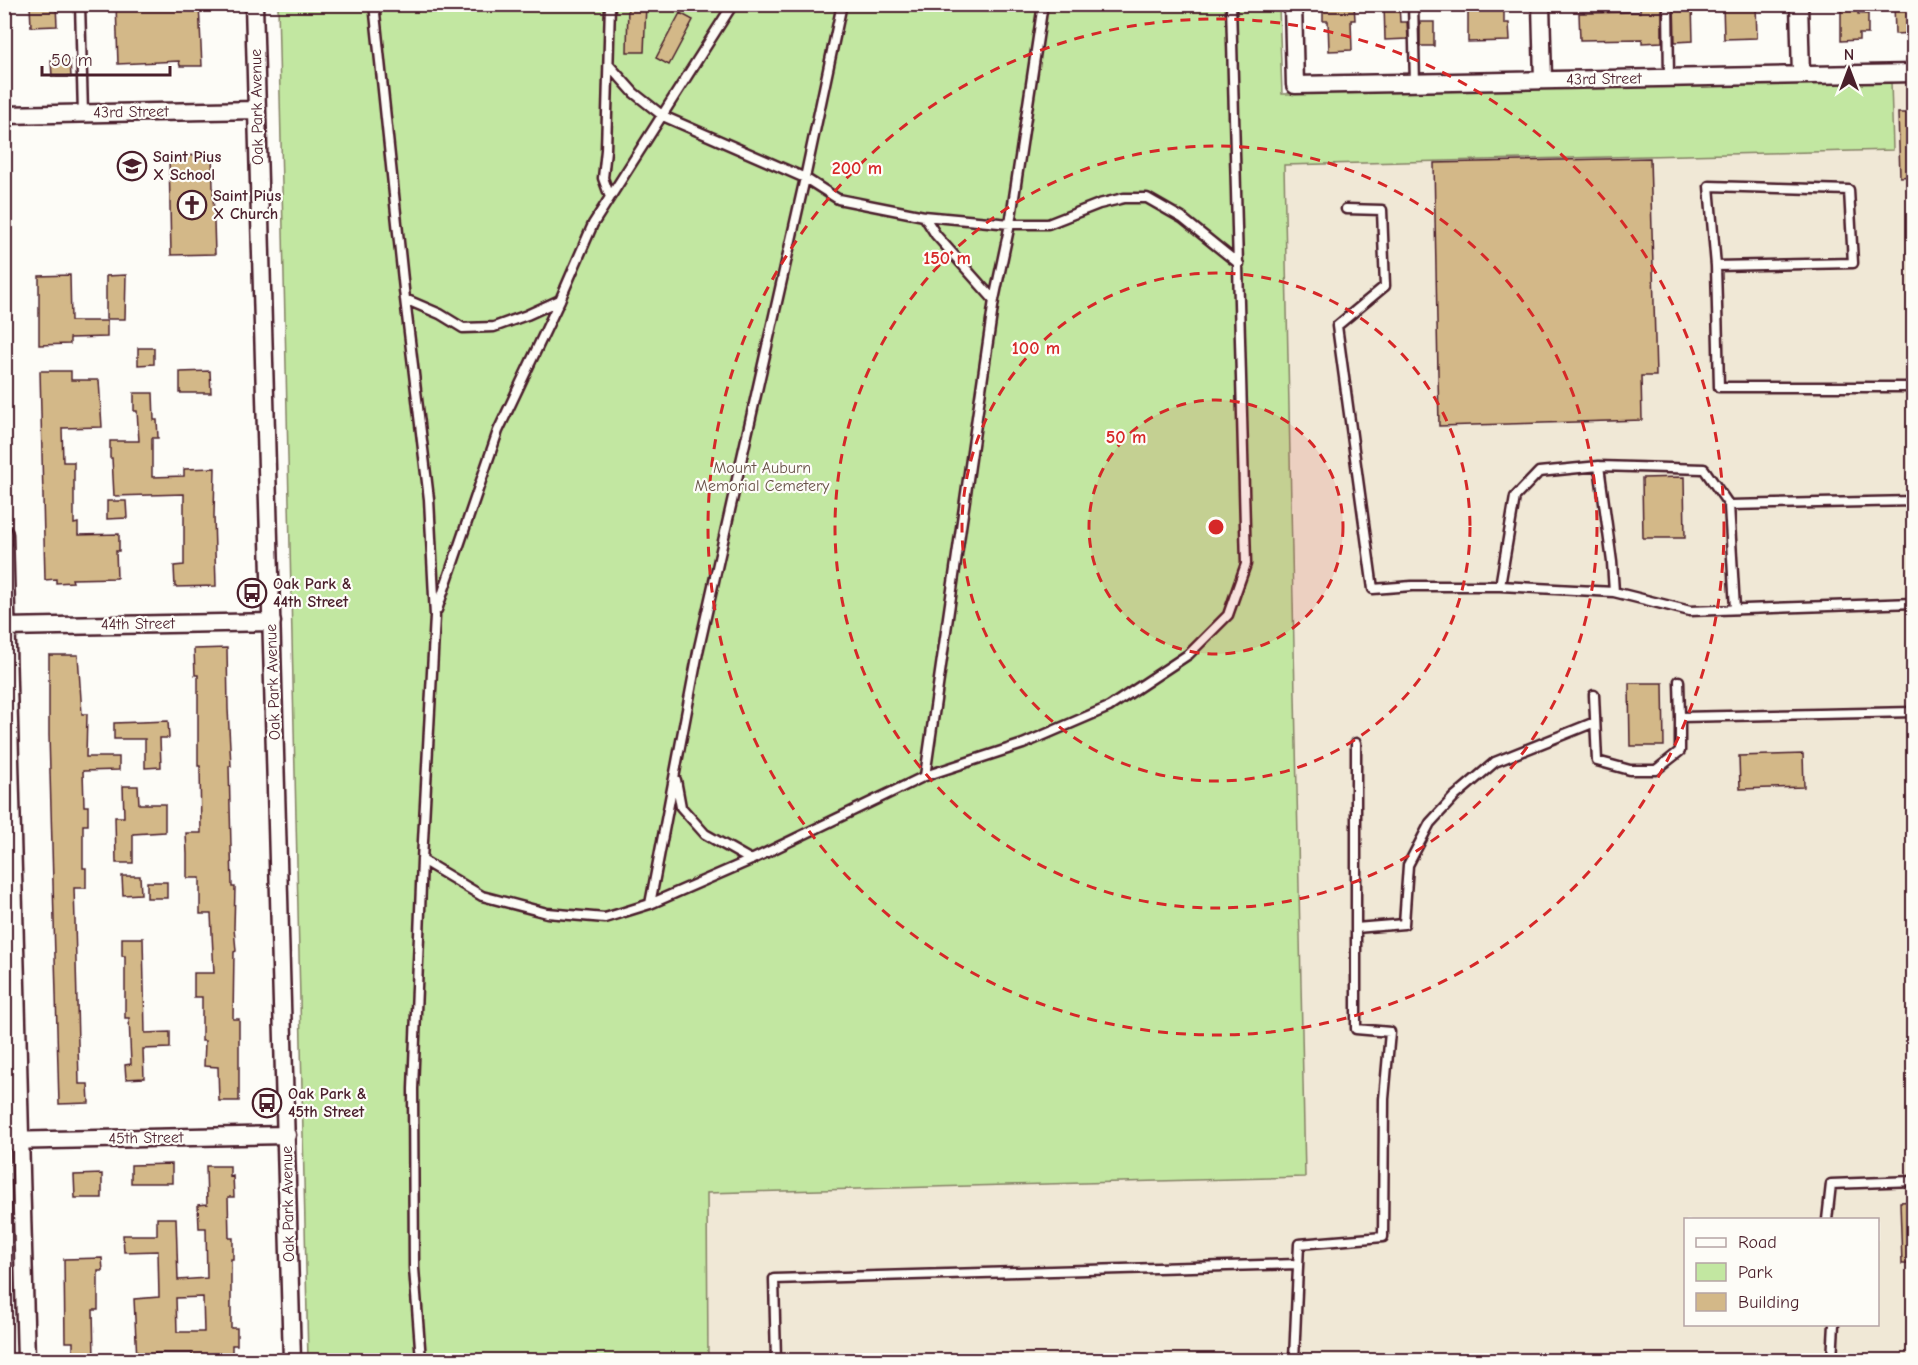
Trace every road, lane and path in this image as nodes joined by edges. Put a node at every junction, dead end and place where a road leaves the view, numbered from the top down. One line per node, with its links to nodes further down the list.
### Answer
1 (80, 4): 21 (lane)
2 (254, 4): 20 (street, Oak Park Avenue)
3 (374, 4): 31 (lane)
4 (610, 4): 14 (lane)
5 (733, 4): 23 (lane)
6 (842, 4): 24 (lane)
7 (1043, 4): 28 (lane)
8 (1231, 4): 29 (lane)
9 (1293, 4): 19 (street, 43rd Street)
10 (1413, 4): 19 (lane)
11 (1541, 4): 18 (street)
12 (1668, 4): 17 (lane)
13 (1799, 4): 16 (street)
14 (609, 65): 23 (lane); 25 (lane)
15 (1914, 73): 16 (street, 43rd Street)
16 (1801, 75): 17 (street, 43rd Street)
17 (1669, 78): 18 (street, 43rd Street)
18 (1543, 80): 19 (street, 43rd Street)
19 (1415, 83)
20 (257, 110): 21 (street, 43rd Street); 44 (street, Oak Park Avenue)
21 (83, 113): 22 (street, 43rd Street)
22 (4, 115)
23 (663, 116): 24 (lane); 25 (lane)
24 (805, 178): 27 (lane); 52 (lane)
25 (610, 197): 32 (lane)
26 (1346, 209): 39 (lane)
27 (924, 216): 28 (lane); 33 (lane)
28 (1010, 224): 29 (lane); 33 (lane)
29 (1239, 264): 53 (lane)
30 (1716, 266): 30 (lane); 34 (lane)
31 (405, 299): 32 (lane); 43 (lane)
32 (560, 300): 43 (lane)
33 (994, 300): 53 (lane)
34 (1914, 387)
35 (1599, 466): 37 (lane); 39 (lane); 40 (lane)
36 (1914, 501): 37 (lane)
37 (1729, 505): 42 (lane)
38 (4, 534): 45 (street)
39 (1500, 586): 40 (lane)
40 (1614, 592): 42 (lane)
41 (1914, 603): 42 (lane)
42 (1735, 609)
43 (435, 616): 54 (lane)
44 (272, 622): 45 (street, 44th Street); 58 (street, Oak Park Avenue)
45 (6, 627): 59 (street)
46 (1679, 681): 49 (lane)
47 (1594, 695): 50 (lane)
48 (1914, 712): 49 (lane)
49 (1680, 717): 50 (lane)
50 (1595, 722): 57 (lane)
51 (1356, 743): 57 (lane)
52 (675, 776): 55 (lane); 56 (lane)
53 (925, 776): 55 (lane)
54 (422, 860): 56 (lane); 66 (lane)
55 (751, 860): 56 (lane)
56 (650, 904)
57 (1356, 928): 62 (lane)
58 (287, 1135): 59 (street, 45th Street); 65 (street, Oak Park Avenue)
59 (12, 1141): 64 (street)
60 (1914, 1181): 61 (lane)
61 (1827, 1218)
62 (1298, 1264): 67 (lane); 68 (lane)
63 (1834, 1326): 69 (lane)
64 (26, 1360)
65 (292, 1360)
66 (421, 1360)
67 (776, 1360)
68 (1294, 1360)
69 (1832, 1360)

